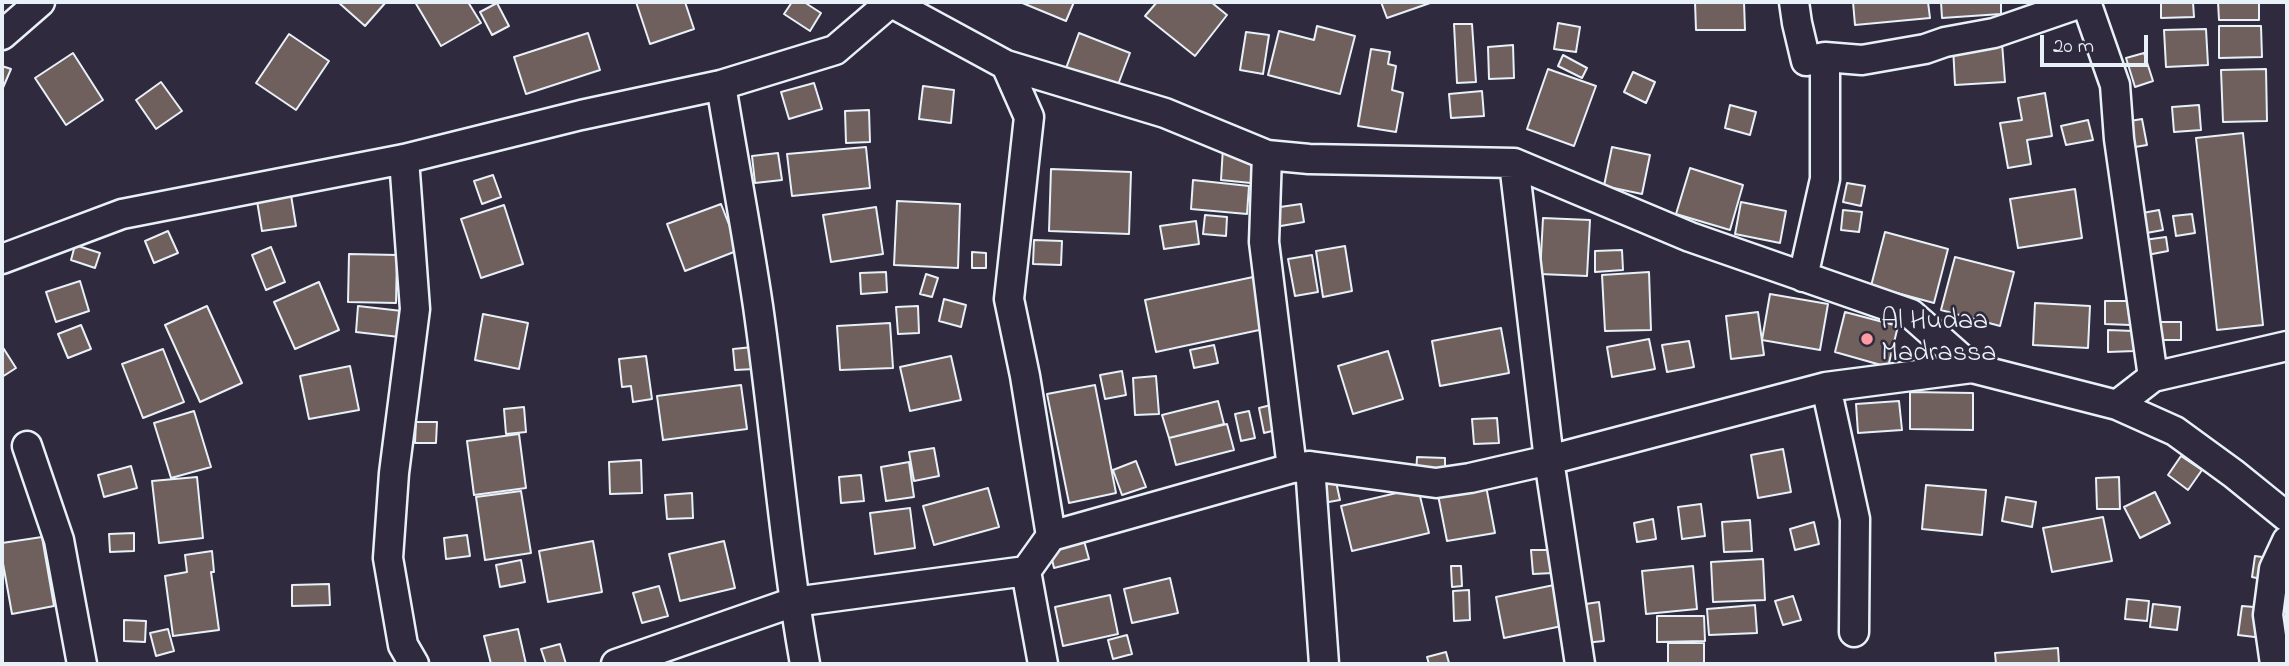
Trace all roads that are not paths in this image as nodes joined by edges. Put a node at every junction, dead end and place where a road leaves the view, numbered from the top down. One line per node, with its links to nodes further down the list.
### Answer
1 (40, 2): 5 (street)
2 (890, 2): 7 (street); 8 (street)
3 (1794, 2): 6 (street)
4 (2085, 2): 6 (street); 16 (street)
5 (2, 35)
6 (1825, 57): 13 (street)
7 (1006, 65): 9 (street); 23 (street)
8 (721, 85): 10 (street); 26 (street)
9 (1267, 155): 11 (street); 21 (street)
10 (404, 159): 12 (street); 29 (street)
11 (1514, 163): 13 (street); 20 (street)
12 (2, 259)
13 (1803, 277): 15 (street)
14 (2287, 346): 16 (street)
15 (1972, 368): 17 (street); 18 (street)
16 (2153, 377): 18 (street)
17 (1826, 387): 20 (street); 27 (street)
18 (2118, 405): 22 (street)
19 (27, 446): 28 (street)
20 (1549, 460): 21 (street); 34 (street)
21 (1301, 467): 23 (street); 33 (street)
22 (2287, 517)
23 (1051, 536): 25 (street)
24 (2287, 541): 35 (street)
25 (1026, 571): 26 (street); 32 (street)
26 (794, 603): 30 (street); 31 (street)
27 (1854, 632)
28 (82, 664)
29 (414, 664)
30 (616, 664)
31 (805, 664)
32 (1043, 664)
33 (1324, 664)
34 (1580, 664)
35 (2275, 664)

